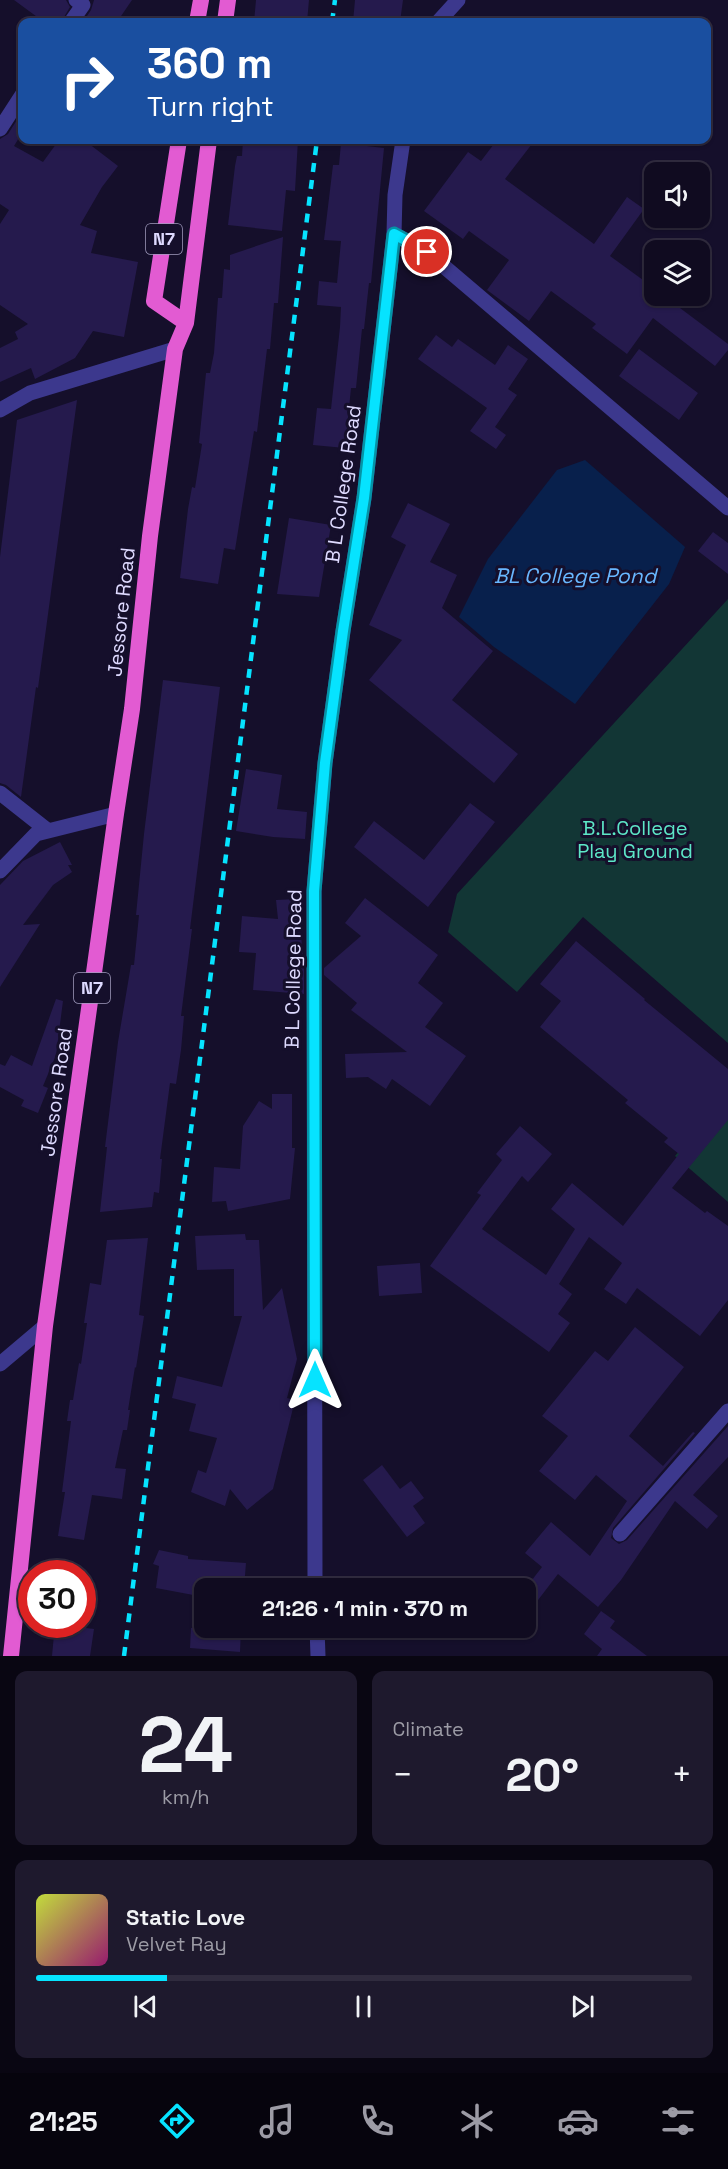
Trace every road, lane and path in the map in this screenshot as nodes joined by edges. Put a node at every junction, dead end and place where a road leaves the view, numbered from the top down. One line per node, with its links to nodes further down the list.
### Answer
1 (76, 0): 5 (street)
2 (201, 0): 6 (highway)
3 (228, 0): 7 (highway)
4 (458, 0): 8 (street)
5 (74, 18)
6 (198, 18)
7 (226, 18)
8 (442, 18)
9 (18, 101): 10 (street)
10 (0, 129)
11 (178, 144): 15 (highway, N7)
12 (208, 144): 15 (highway, Jessore Road / N7)
13 (402, 144): 14 (street, B L College Road)
14 (394, 234): 18 (street); 27 (street, B L College Road)
15 (186, 323): 16 (highway, Jessore Road / N7)
16 (175, 349): 17 (street); 20 (highway, Jessore Road / N7)
17 (0, 410)
18 (728, 508)
19 (0, 793): 21 (street)
20 (116, 814): 21 (street); 23 (highway, Jessore Road / N7)
21 (48, 830): 22 (street)
22 (1, 867)
23 (45, 1326): 24 (street); 29 (highway, Jessore Road / N7)
24 (0, 1364)
25 (728, 1411): 26 (street)
26 (620, 1534)
27 (315, 1578)
28 (317, 1638): 30 (street)
29 (11, 1656)
30 (318, 1656)

